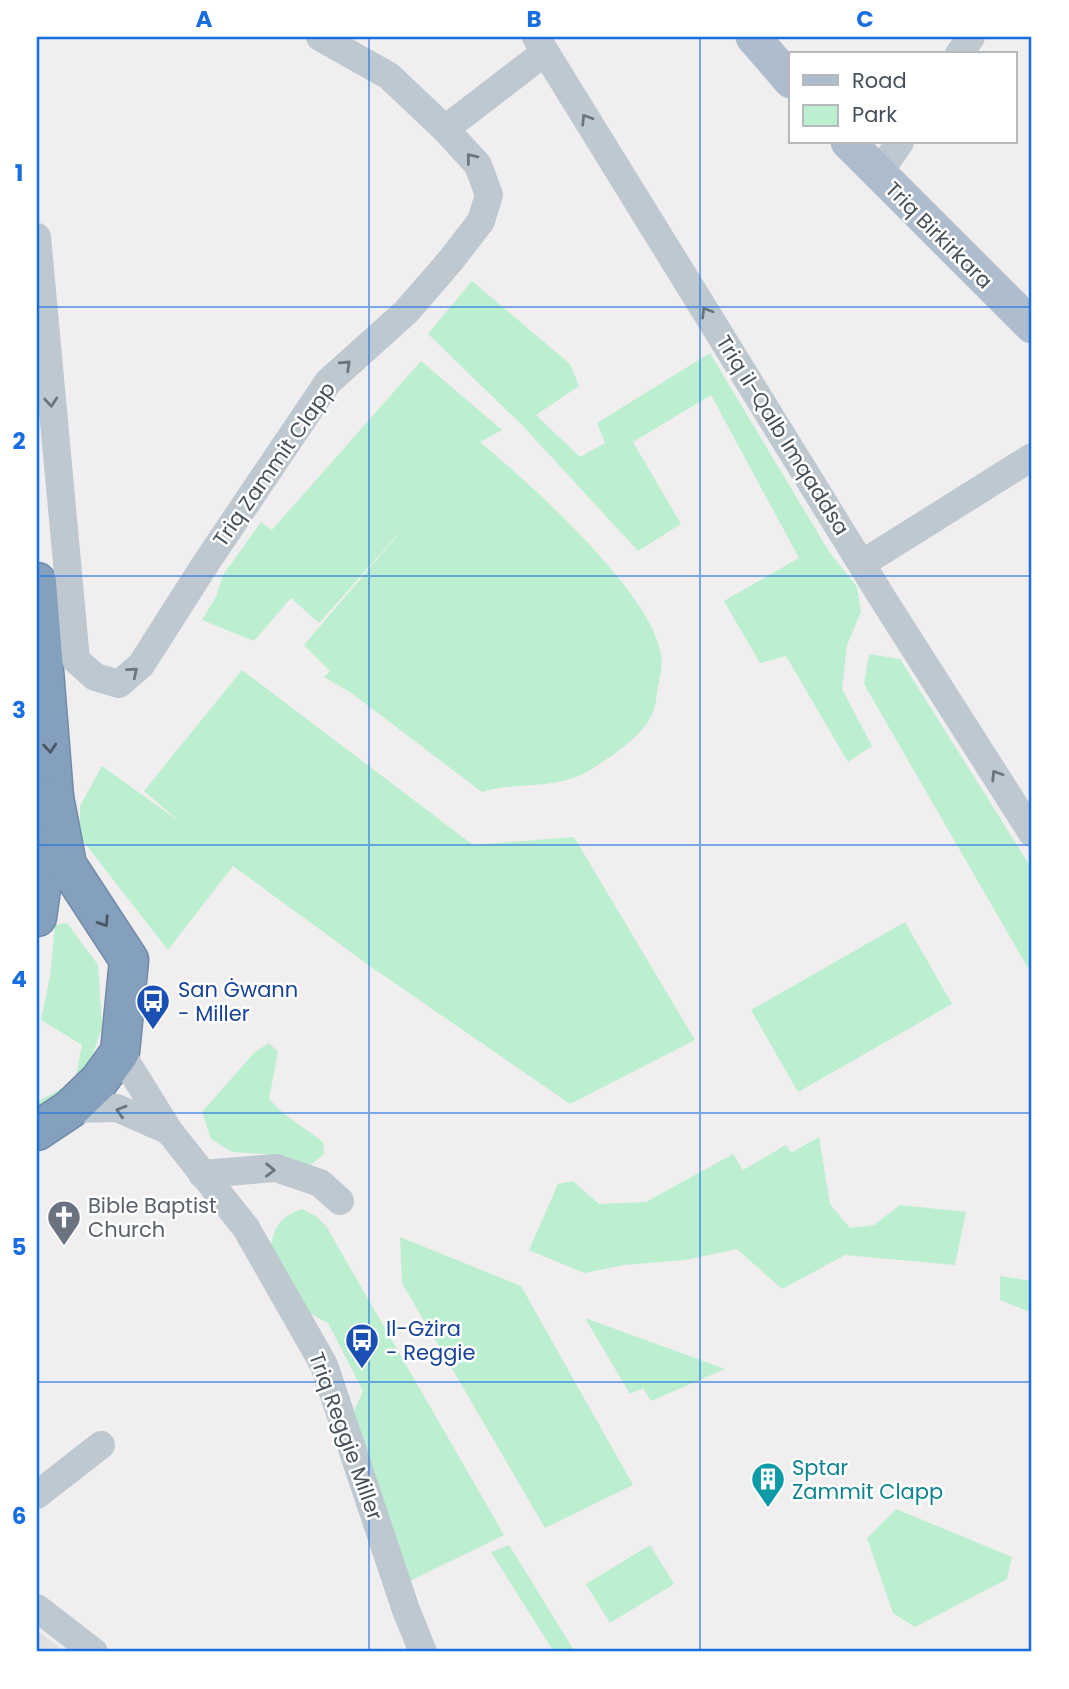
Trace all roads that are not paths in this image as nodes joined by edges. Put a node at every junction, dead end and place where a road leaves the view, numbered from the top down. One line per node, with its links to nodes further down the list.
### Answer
1 (320, 37): 7 (street)
2 (752, 37): 6 (main road)
3 (971, 37): 5 (street)
4 (540, 45): 7 (street); 14 (street, Triq il-Qalb Imqaddsa, one-way to 4)
5 (960, 52)
6 (789, 79)
7 (445, 129): 11 (street, Triq Zammit Clapp, one-way to 7)
8 (850, 144): 10 (main road, Triq Birkirkara)
9 (899, 144): 10 (street)
10 (878, 174): 12 (main road, Triq Birkirkara)
11 (37, 236)
12 (1032, 326)
13 (1032, 457): 14 (street)
14 (863, 563): 17 (street, Triq il-Qalb Imqaddsa, one-way to 14)
15 (37, 582): 16 (highway, one-way to 16)
16 (54, 797): 18 (highway); 19 (highway, one-way to 19)
17 (1032, 833)
18 (37, 917)
19 (120, 1052): 20 (highway); 22 (street, Triq Reggie Miller)
20 (70, 1109): 21 (highway); 22 (street, Triq Reggie Miller, one-way to 20)
21 (37, 1131)
22 (169, 1131): 23 (street, Triq Reggie Miller)
23 (202, 1174): 24 (street, one-way to 24); 29 (street, Triq Reggie Miller)
24 (341, 1201)
25 (101, 1445): 26 (street)
26 (37, 1495)
27 (37, 1608): 28 (street)
28 (94, 1652)
29 (423, 1652)

